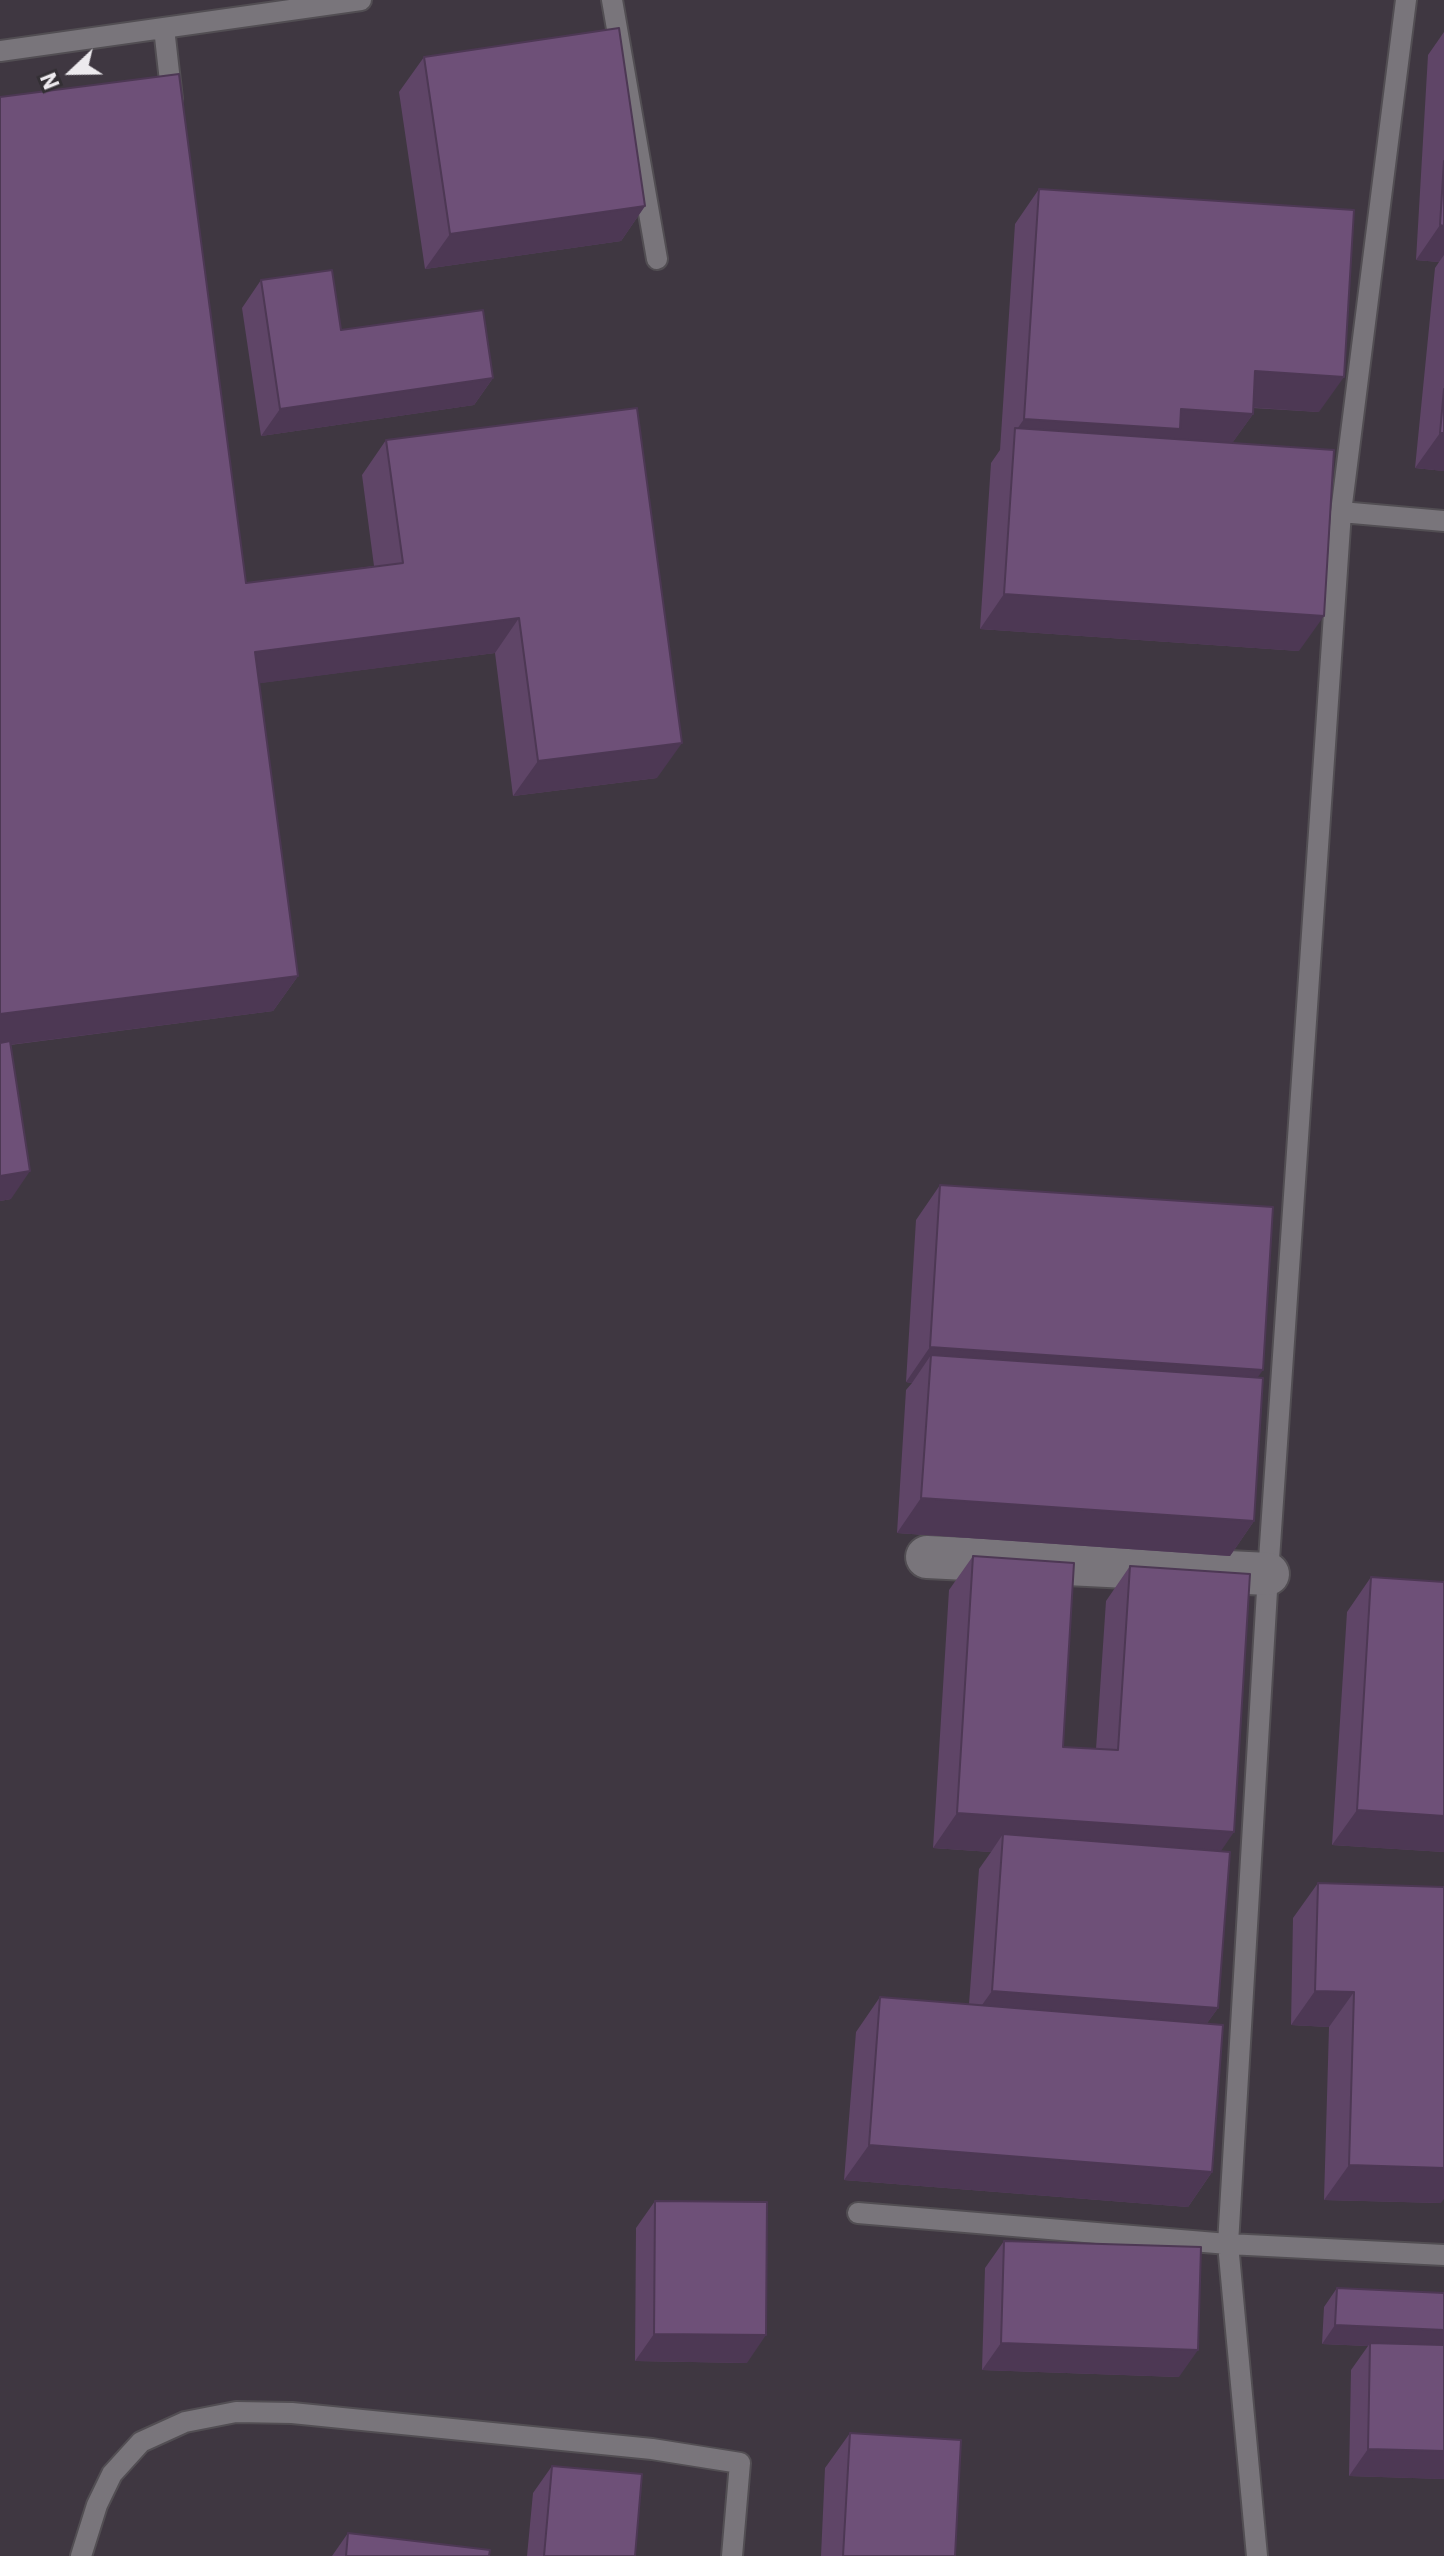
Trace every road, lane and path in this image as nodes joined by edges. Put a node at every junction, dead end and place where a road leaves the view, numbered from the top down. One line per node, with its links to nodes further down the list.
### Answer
1 (361, 0): 4 (lane)
2 (612, 0): 7 (lane)
3 (1406, 0): 8 (lane)
4 (164, 28): 5 (lane); 6 (lane)
5 (0, 51)
6 (175, 119)
7 (657, 259)
8 (1341, 512): 9 (lane); 11 (lane)
9 (1444, 521)
10 (927, 1557): 11 (street)
11 (1268, 1574): 13 (lane)
12 (858, 2213): 13 (lane)
13 (1228, 2244): 14 (lane); 17 (lane)
14 (1444, 2255)
15 (81, 2556): 16 (lane)
16 (732, 2556)
17 (1257, 2556)

